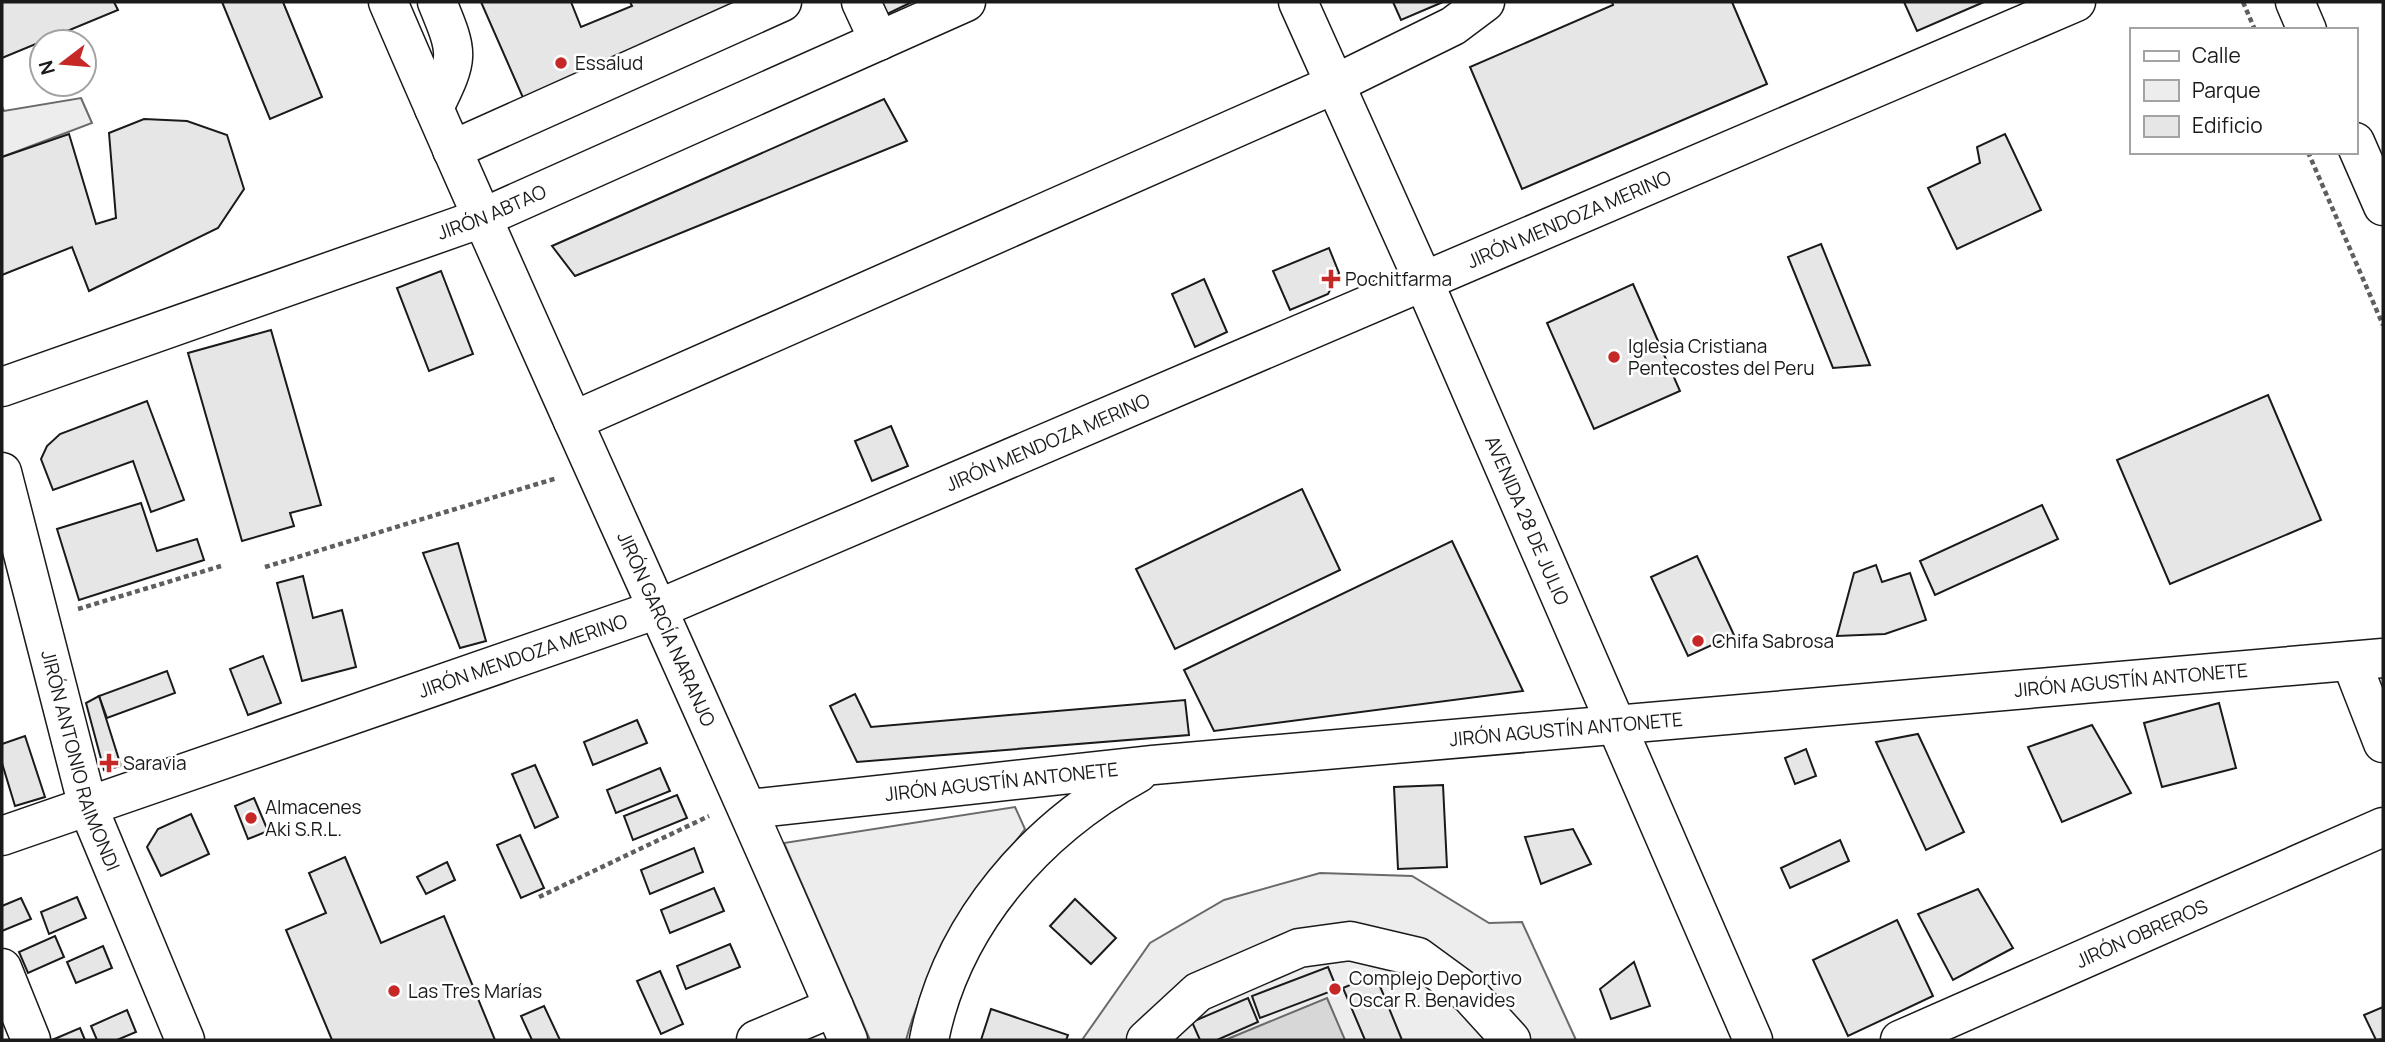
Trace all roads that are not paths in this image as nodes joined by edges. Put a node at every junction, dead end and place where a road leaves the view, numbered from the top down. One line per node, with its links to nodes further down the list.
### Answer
1 (388, 2): 13 (street, JIRÓN GARCÍA NARANJO)
2 (437, 2): 13 (street)
3 (782, 2): 15 (street)
4 (861, 2): 11 (street)
5 (966, 2): 11 (street, JIRÓN ABTAO)
6 (1298, 2): 12 (street, AVENIDA 28 DE JULIO)
7 (1485, 2): 12 (street)
8 (2294, 2): 10 (street)
9 (2059, 5): 18 (street, JIRÓN MENDOZA MERINO)
10 (2306, 28)
11 (879, 41): 17 (street, JIRÓN ABTAO)
12 (1335, 84): 18 (street, AVENIDA 28 DE JULIO); 20 (street)
13 (434, 108): 15 (street, JIRÓN GARCÍA NARANJO)
14 (2357, 147): 16 (street)
15 (452, 150): 17 (street, JIRÓN GARCÍA NARANJO)
16 (2383, 206)
17 (482, 219): 19 (street, JIRÓN ABTAO); 20 (street, JIRÓN GARCÍA NARANJO)
18 (1423, 280): 22 (street, JIRÓN MENDOZA MERINO); 24 (street, AVENIDA 28 DE JULIO)
19 (2, 387)
20 (573, 421): 22 (street, JIRÓN GARCÍA NARANJO)
21 (2, 471): 28 (street, JIRÓN ANTONIO RAIMONDI)
22 (659, 610): 27 (street, JIRÓN GARCÍA NARANJO); 28 (street, JIRÓN MENDOZA MERINO)
23 (2367, 659): 24 (street, JIRÓN AGUSTÍN ANTONETE); 25 (street)
24 (1616, 724): 26 (street, JIRÓN AGUSTÍN ANTONETE); 39 (street, AVENIDA 28 DE JULIO)
25 (2383, 743)
26 (1153, 765): 27 (street, JIRÓN AGUSTÍN ANTONETE); 36 (street)
27 (747, 804): 32 (street, JIRÓN GARCÍA NARANJO)
28 (88, 807): 30 (street, JIRÓN MENDOZA MERINO); 34 (street, JIRÓN ANTONIO RAIMONDI)
29 (2383, 827): 40 (street, JIRÓN OBREROS)
30 (2, 836)
31 (2, 968): 33 (street)
32 (841, 1024): 35 (street)
33 (31, 1040)
34 (185, 1040)
35 (756, 1040)
36 (929, 1040)
37 (1146, 1040): 38 (street)
38 (1511, 1040)
39 (1754, 1040)
40 (1900, 1040)

